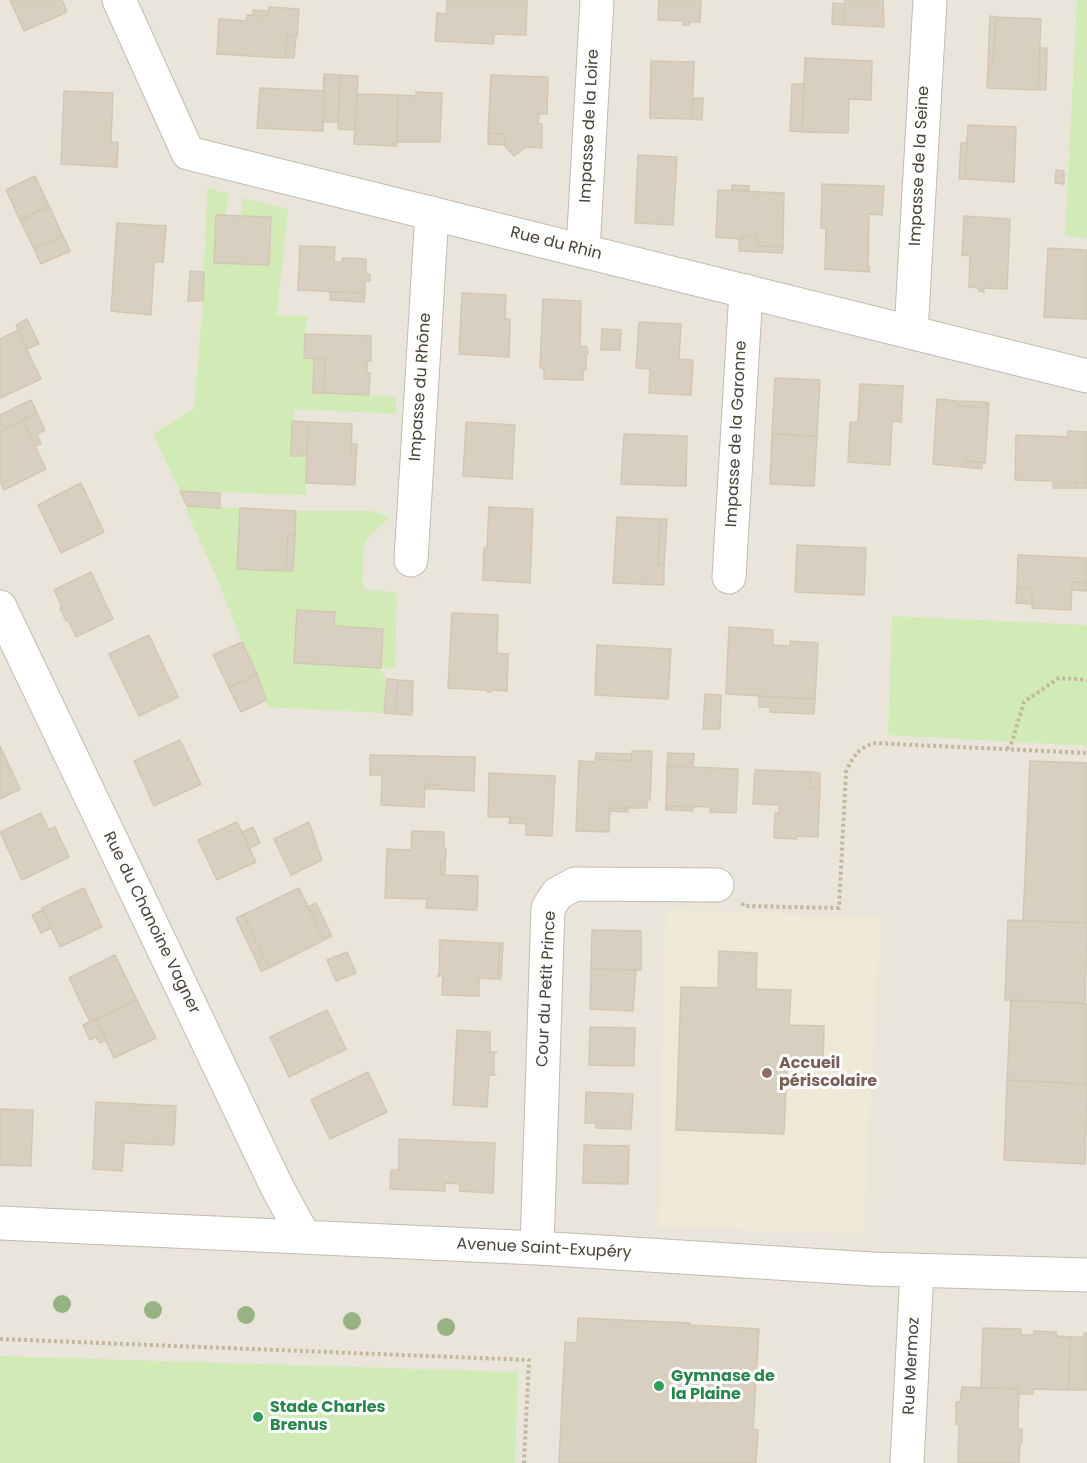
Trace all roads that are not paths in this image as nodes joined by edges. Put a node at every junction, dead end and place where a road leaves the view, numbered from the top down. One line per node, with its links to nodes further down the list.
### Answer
1 (119, 0): 4 (street, Rue du Rhin)
2 (597, 0): 5 (street, Impasse de la Loire)
3 (930, 0): 7 (street, Impasse de la Seine)
4 (432, 213): 5 (street, Rue du Rhin); 9 (street, Impasse du Rhône)
5 (584, 251): 6 (street, Rue du Rhin)
6 (746, 291): 7 (street, Rue du Rhin); 10 (street, Impasse de la Garonne)
7 (911, 332): 8 (street, Rue du Rhin)
8 (1087, 376)
9 (411, 560)
10 (729, 576)
11 (0, 607): 14 (street, Rue du Chanoine Vagner)
12 (717, 885): 15 (street, Cour du Petit Prince)
13 (0, 1223): 14 (street, Avenue Saint-Exupéry)
14 (304, 1237): 15 (street, Avenue Saint-Exupéry)
15 (537, 1248): 16 (street, Avenue Saint-Exupéry)
16 (917, 1270): 17 (street, Avenue Saint-Exupéry); 18 (street, Rue Mermoz)
17 (1087, 1275)
18 (907, 1463)

